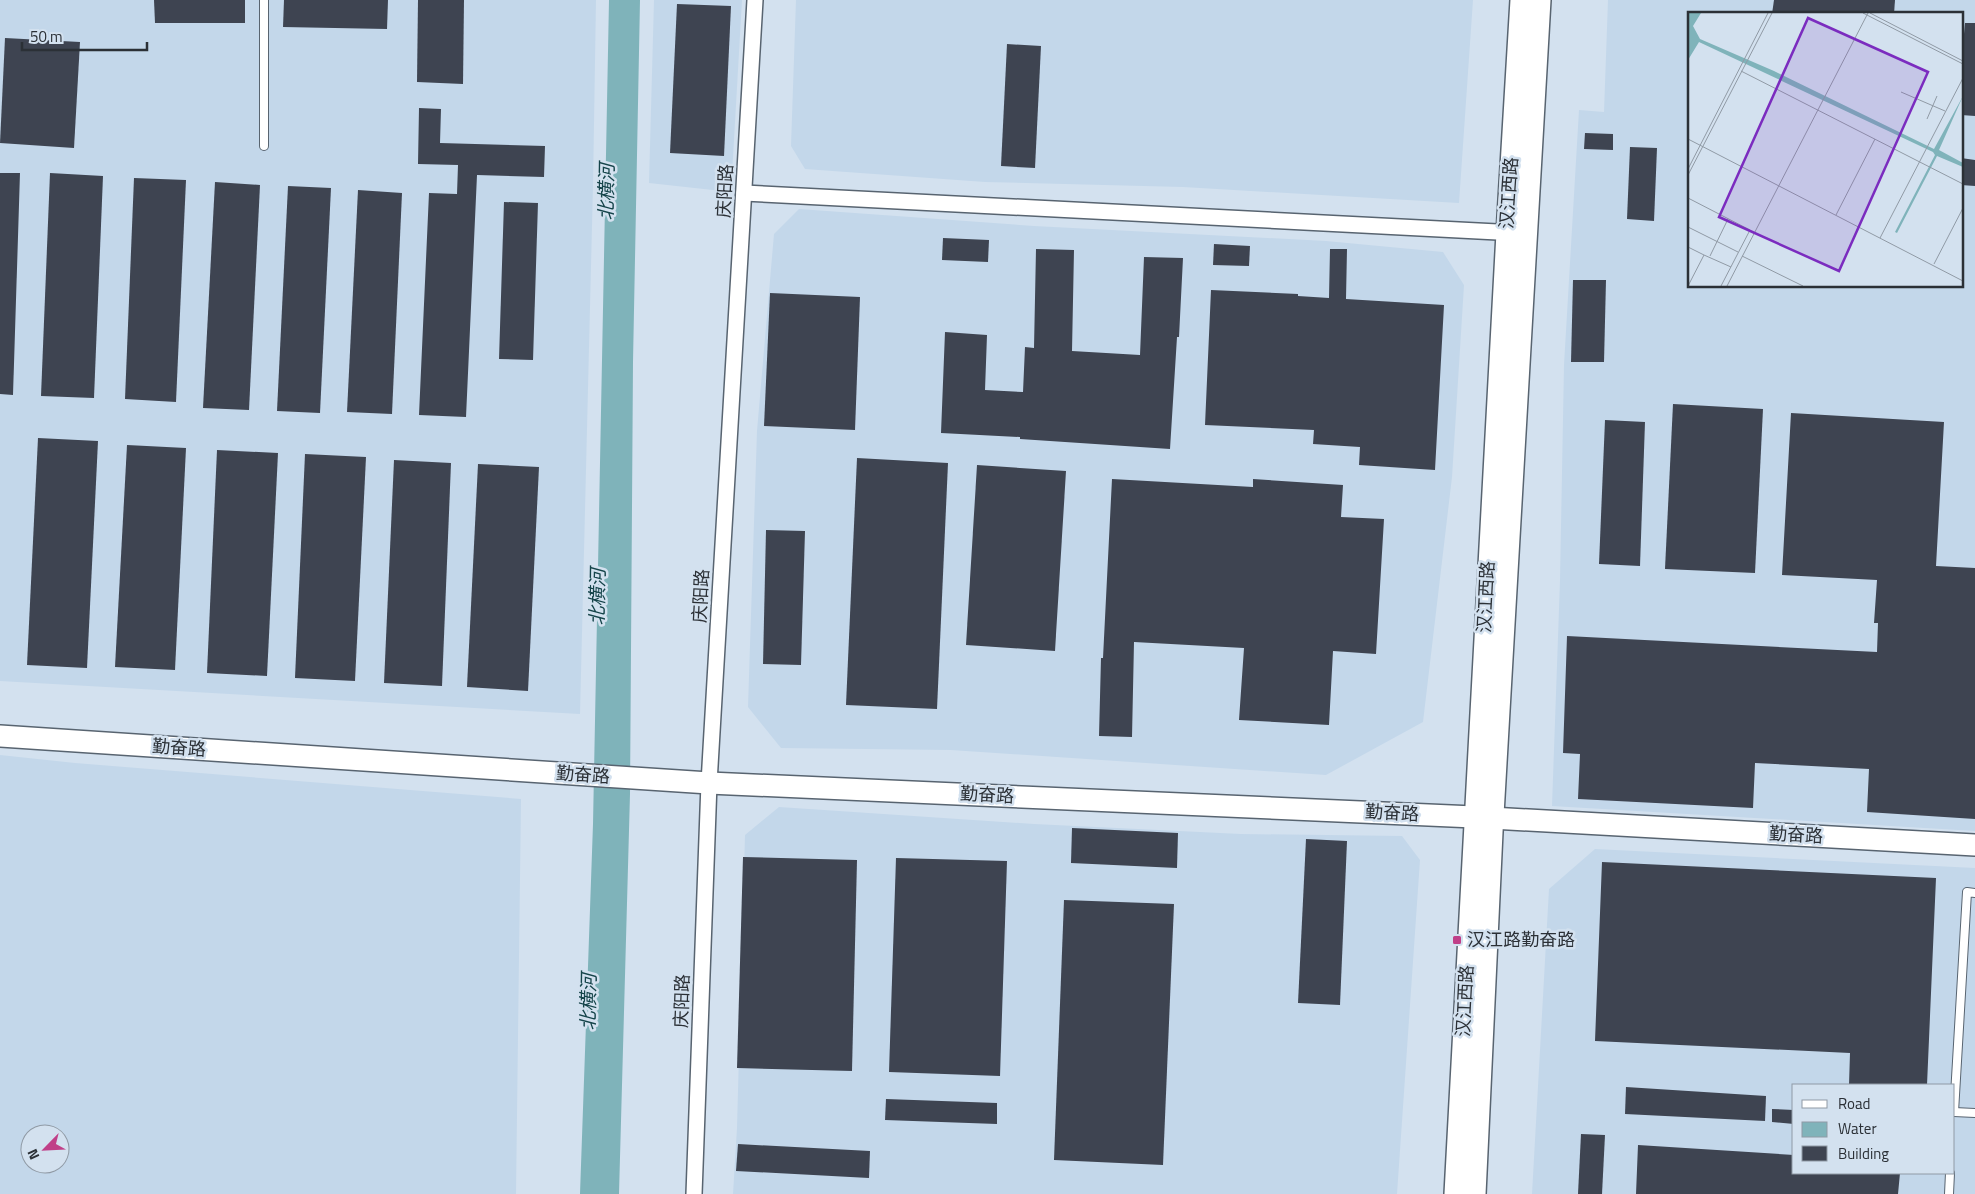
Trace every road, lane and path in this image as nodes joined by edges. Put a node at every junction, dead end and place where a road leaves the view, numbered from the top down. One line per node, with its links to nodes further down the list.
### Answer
1 (264, 0): 5 (lane)
2 (756, 0): 6 (street, 庆阳路)
3 (1521, 0): 7 (street, 汉江西路)
4 (1540, 0): 7 (street, 汉江西路)
5 (264, 146)
6 (744, 193): 7 (street); 9 (street, 庆阳路)
7 (1516, 233): 10 (street, 汉江西路)
8 (0, 736): 9 (street, 勤奋路)
9 (709, 783): 10 (street, 勤奋路); 17 (street, 庆阳路)
10 (1484, 817): 11 (street, 勤奋路); 18 (street, 汉江西路); 19 (street, 汉江西路)
11 (1975, 845)
12 (1975, 893): 13 (lane)
13 (1955, 1094)
14 (1955, 1112): 15 (lane)
15 (1975, 1113)
16 (1950, 1174): 20 (lane)
17 (694, 1194)
18 (1454, 1194)
19 (1475, 1194)
20 (1949, 1194)

